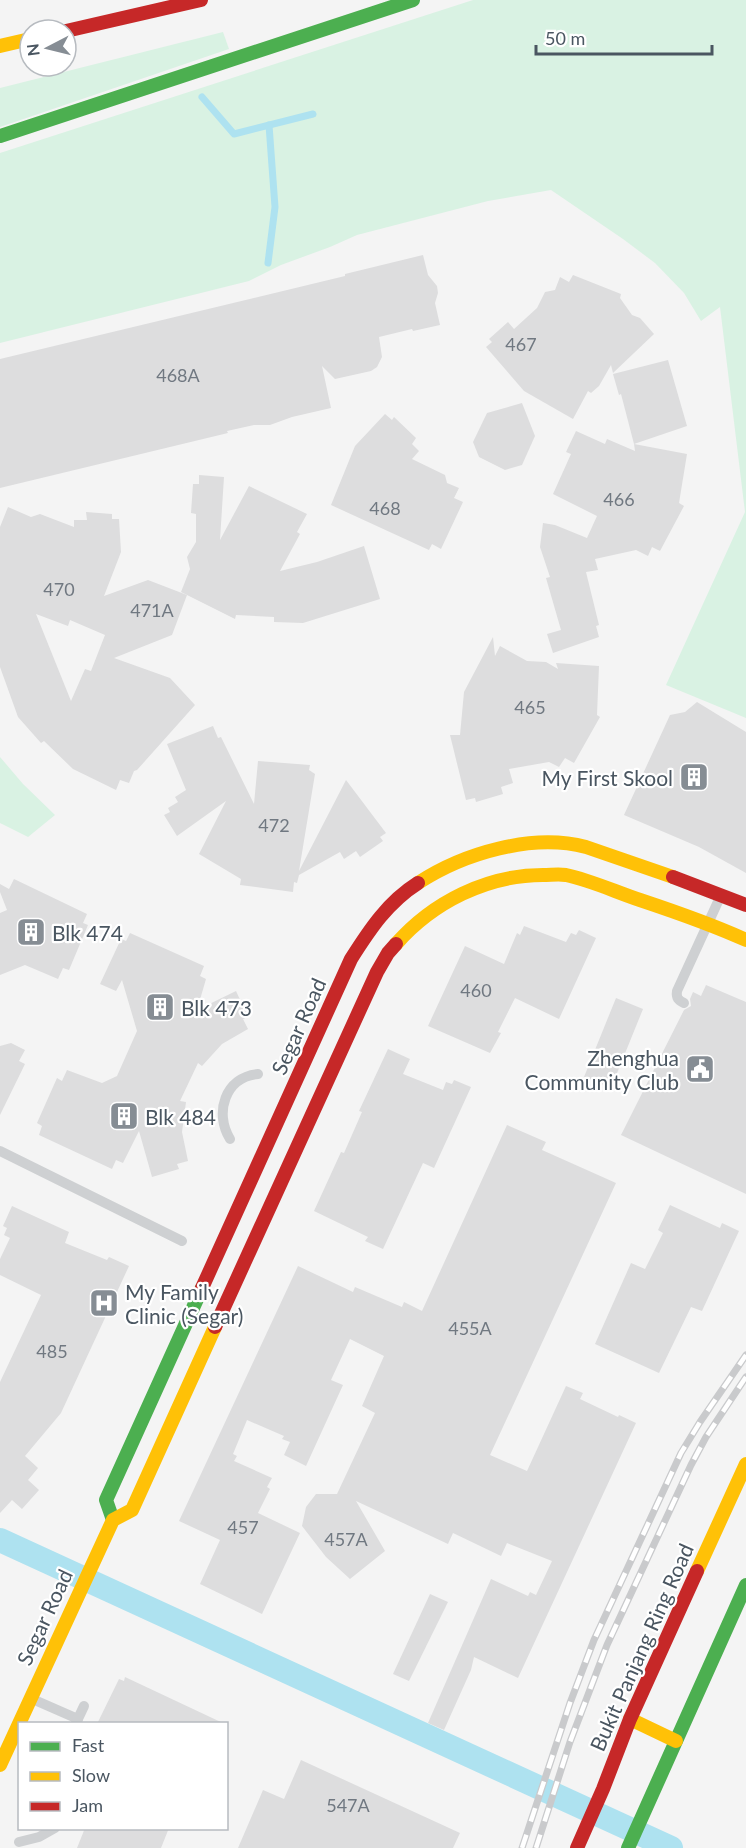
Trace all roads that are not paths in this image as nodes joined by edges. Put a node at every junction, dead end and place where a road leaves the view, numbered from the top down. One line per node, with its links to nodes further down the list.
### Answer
1 (201, 0): 3 (main road)
2 (413, 0): 6 (main road)
3 (78, 28)
4 (18, 42): 5 (main road)
5 (0, 46)
6 (0, 136)
7 (721, 894): 8 (main road, Segar Road); 9 (lane); 17 (main road, Segar Road)
8 (746, 905)
9 (709, 923): 10 (main road, Segar Road); 11 (lane); 17 (main road, Segar Road)
10 (746, 940)
11 (684, 1003)
12 (258, 1074): 13 (lane)
13 (230, 1139)
14 (0, 1151): 15 (lane)
15 (182, 1241)
16 (746, 1464): 21 (main road, Bukit Panjang Ring Road)
17 (113, 1520): 19 (main road, Segar Road)
18 (746, 1585): 25 (main road)
19 (30, 1697): 22 (lane); 23 (main road, Segar Road)
20 (84, 1706): 22 (lane)
21 (630, 1719): 25 (main road); 30 (main road, Bukit Panjang Ring Road)
22 (77, 1721)
23 (19, 1722)
24 (18, 1724): 26 (main road, Segar Road)
25 (676, 1741): 31 (main road)
26 (0, 1765)
27 (25, 1830): 29 (lane)
28 (51, 1830): 29 (lane)
29 (18, 1845)
30 (578, 1845)
31 (628, 1848)

